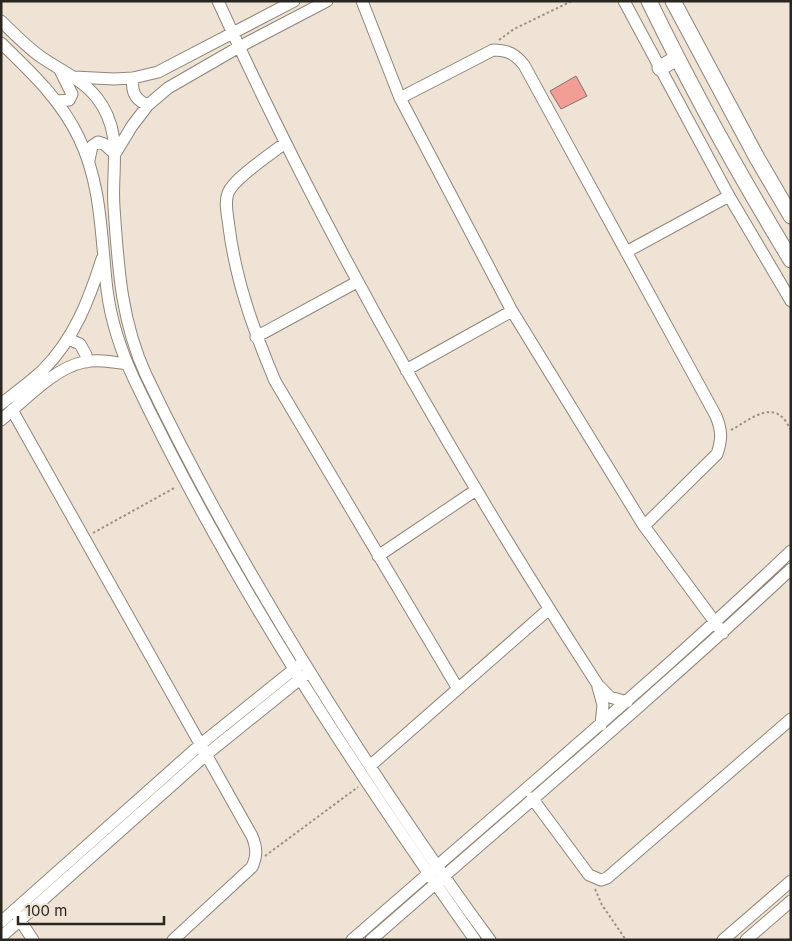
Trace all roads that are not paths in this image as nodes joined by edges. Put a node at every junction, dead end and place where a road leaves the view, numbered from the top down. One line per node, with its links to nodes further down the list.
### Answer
1 (218, 1): 9 (street)
2 (294, 1): 9 (street)
3 (327, 1): 11 (street)
4 (362, 1): 17 (street)
5 (624, 1): 14 (street)
6 (649, 1): 12 (street)
7 (673, 1): 24 (street)
8 (1, 21): 13 (street)
9 (232, 33): 11 (street); 16 (street)
10 (1, 43): 18 (street)
11 (239, 47): 19 (street); 20 (street)
12 (677, 58): 14 (street); 27 (street)
13 (59, 68): 15 (street); 18 (street)
14 (660, 68): 23 (street)
15 (73, 76): 16 (street); 21 (street)
16 (133, 78): 19 (street)
17 (400, 98): 25 (street); 30 (street)
18 (57, 101): 22 (street)
19 (148, 105): 21 (street)
20 (285, 143): 28 (street); 31 (street)
21 (116, 154): 22 (street); 47 (street)
22 (89, 161): 26 (street)
23 (729, 196): 25 (street); 29 (street)
24 (791, 216)
25 (626, 252): 40 (street)
26 (104, 253): 32 (street); 34 (street)
27 (791, 260)
28 (357, 282): 31 (street); 35 (street)
29 (791, 301)
30 (512, 311): 35 (street); 40 (street)
31 (256, 337): 42 (street)
32 (68, 339): 33 (street); 36 (street)
33 (86, 362): 34 (street); 37 (street)
34 (127, 364): 48 (street)
35 (406, 370): 39 (street)
36 (1, 404)
37 (12, 410): 38 (street); 54 (street)
38 (1, 420)
39 (476, 490): 42 (street); 44 (street)
40 (644, 526): 45 (street)
41 (791, 551): 45 (street)
42 (378, 556): 50 (street)
43 (791, 569): 46 (street)
44 (549, 609): 49 (street); 50 (street)
45 (715, 624): 46 (street); 51 (street)
46 (723, 633): 56 (street)
47 (306, 667): 48 (street); 55 (street)
48 (296, 674): 54 (street); 58 (street)
49 (598, 685): 51 (street); 53 (street)
50 (458, 689): 55 (street)
51 (627, 702): 53 (street)
52 (791, 719): 56 (street)
53 (601, 725): 57 (street)
54 (204, 749): 63 (street); 67 (street)
55 (370, 766): 57 (street)
56 (532, 798): 59 (street)
57 (437, 865): 58 (street); 59 (street)
58 (428, 873): 61 (street); 68 (street)
59 (444, 875): 61 (street); 71 (street)
60 (791, 881): 72 (street)
61 (435, 883): 69 (street); 70 (street)
62 (791, 901): 73 (street)
63 (11, 918): 64 (street); 65 (street); 66 (street)
64 (1, 936)
65 (24, 940)
66 (33, 940)
67 (173, 940)
68 (352, 940)
69 (371, 940)
70 (475, 940)
71 (490, 940)
72 (724, 940)
73 (746, 940)

